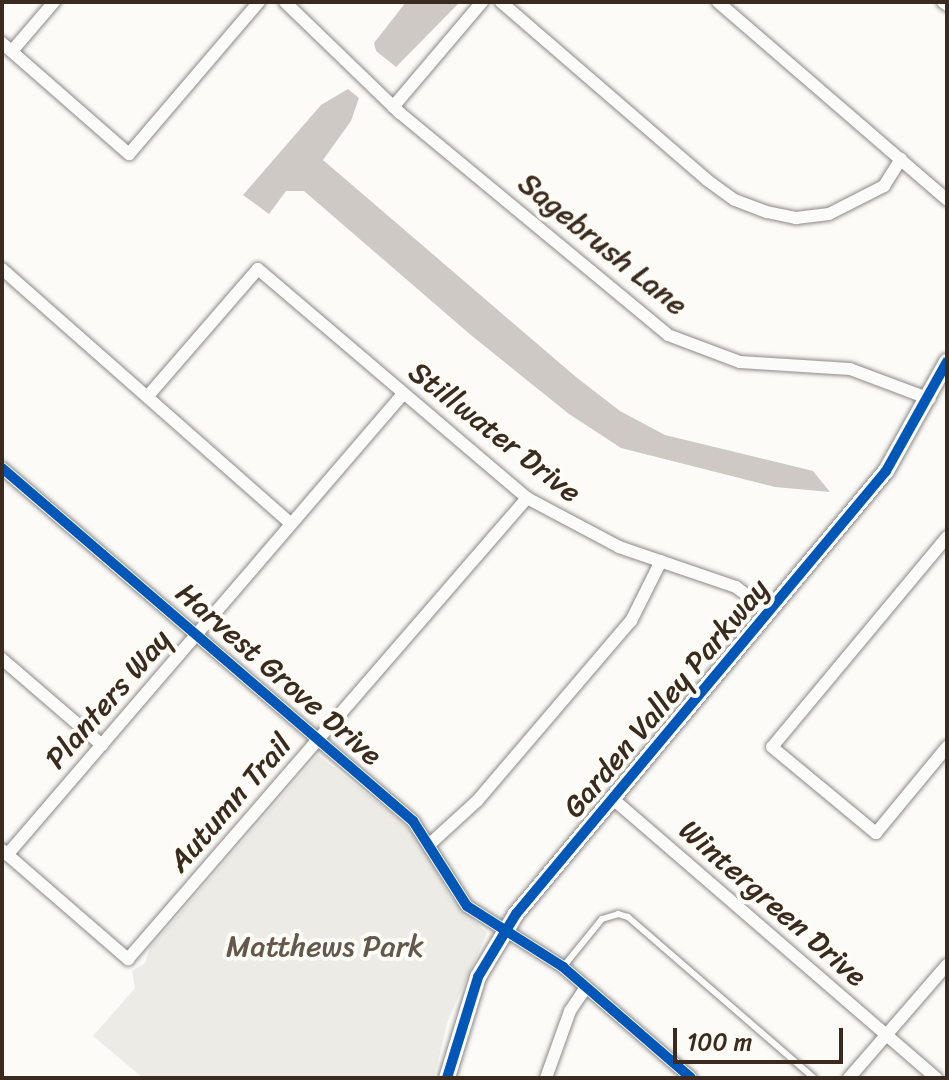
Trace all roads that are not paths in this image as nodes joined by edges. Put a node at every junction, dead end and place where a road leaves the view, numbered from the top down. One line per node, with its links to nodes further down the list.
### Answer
1 (54, 2): 7 (street)
2 (259, 2): 7 (street)
3 (285, 2): 8 (street, Sagebrush Lane)
4 (482, 2): 8 (street)
5 (501, 2): 9 (street)
6 (718, 2): 9 (street)
7 (7, 47)
8 (393, 107): 15 (street, Sagebrush Lane)
9 (901, 159): 10 (street)
10 (947, 200)
11 (2, 269): 14 (street)
12 (947, 362): 15 (street, Garden Valley Parkway)
13 (403, 394): 14 (street, Stillwater Drive); 18 (street, Stillwater Drive); 19 (street, Planters Way)
14 (147, 397): 19 (street)
15 (930, 399): 16 (street, Sagebrush Lane); 22 (street, Garden Valley Parkway)
16 (947, 407)
17 (2, 468): 23 (street, Harvest Grove Drive)
18 (527, 498): 21 (street, Stillwater Drive); 25 (street, Autumn Trail)
19 (291, 524): 23 (street, Planters Way)
20 (947, 537): 27 (street)
21 (661, 561): 22 (street, Stillwater Drive); 29 (street)
22 (769, 612): 28 (street, Garden Valley Parkway)
23 (197, 636): 25 (street, Harvest Grove Drive); 26 (street, Planters Way)
24 (2, 659): 26 (street)
25 (319, 741): 29 (street, Harvest Grove Drive); 30 (street, Autumn Trail)
26 (102, 745): 30 (street, Planters Way)
27 (947, 747)
28 (613, 799): 31 (street, Garden Valley Parkway); 35 (street, Wintergreen Drive)
29 (431, 843): 31 (street, Harvest Grove Drive)
30 (5, 852)
31 (504, 931): 33 (street, Harvest Grove Drive); 36 (street, Garden Valley Parkway)
32 (947, 965): 35 (street)
33 (563, 967): 34 (street, Harvest Grove Drive); 39 (lane)
34 (586, 987): 37 (street); 38 (street, Harvest Grove Drive)
35 (887, 1035): 40 (street); 41 (street, Wintergreen Drive)
36 (447, 1078)
37 (546, 1078)
38 (691, 1078)
39 (814, 1078)
40 (849, 1078)
41 (936, 1078)

